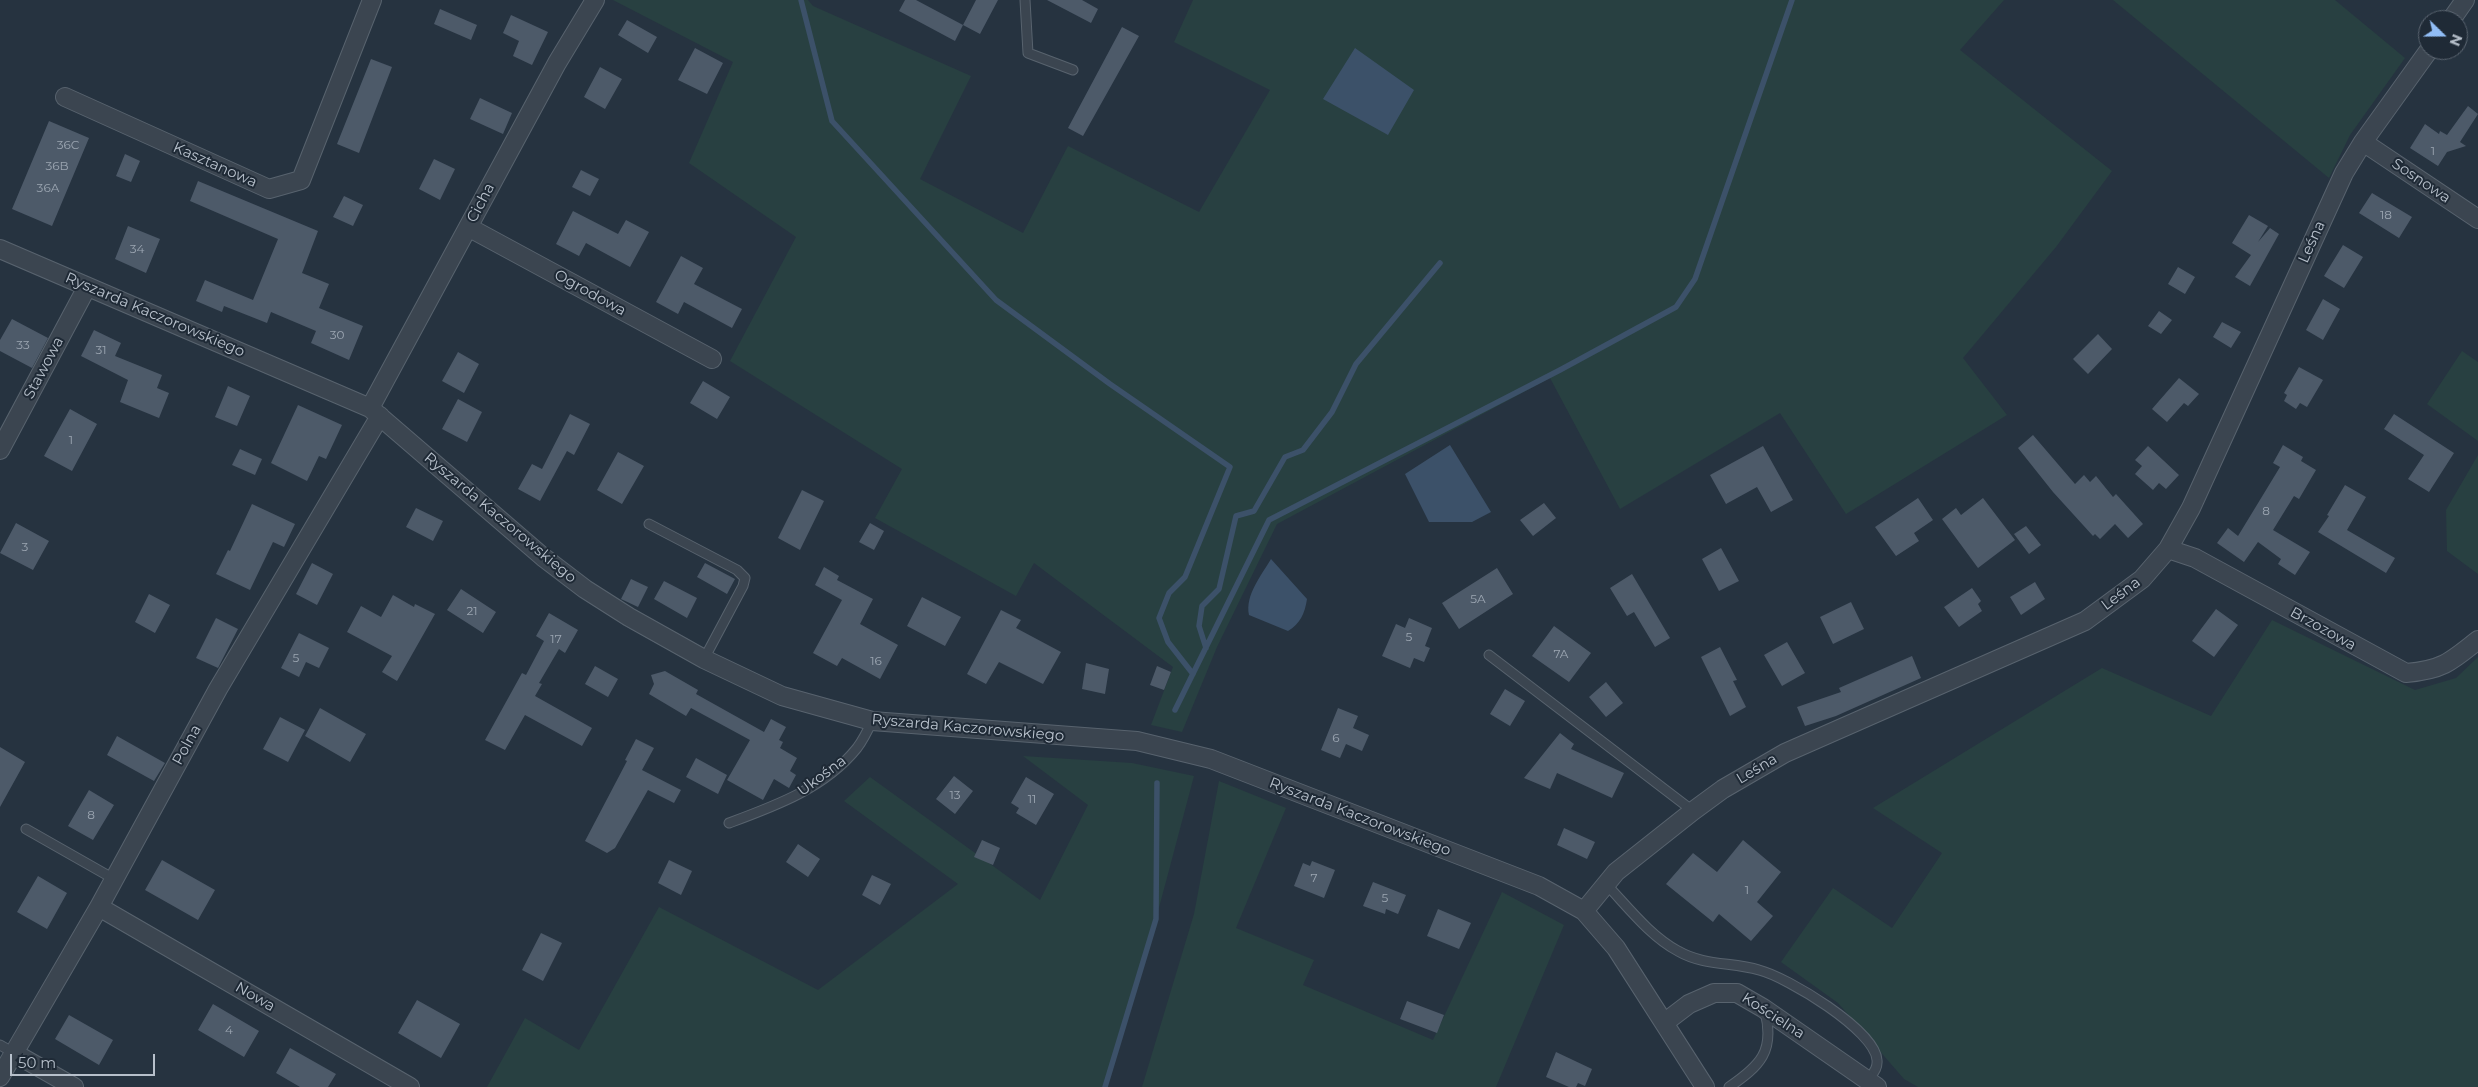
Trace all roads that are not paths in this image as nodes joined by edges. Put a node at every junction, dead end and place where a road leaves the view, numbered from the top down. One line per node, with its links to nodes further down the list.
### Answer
1 (372, 0): 6 (street, Kasztanowa)
2 (595, 0): 9 (street, Cicha)
3 (1025, 0): 5 (lane)
4 (2422, 60): 7 (street, Leśna)
5 (1073, 70)
6 (65, 97)
7 (2363, 142): 8 (street, Sosnowa); 16 (street, Leśna)
8 (2478, 219)
9 (468, 227): 12 (street, Ogrodowa); 13 (street, Cicha)
10 (0, 249): 11 (street, Ryszarda Kaczorowskiego)
11 (87, 287): 13 (street, Ryszarda Kaczorowskiego); 14 (street, Stawowa)
12 (712, 359)
13 (375, 412): 19 (street, Ryszarda Kaczorowskiego); 24 (street, Polna)
14 (0, 450)
15 (649, 524): 19 (lane)
16 (2168, 549): 17 (street, Brzozowa); 21 (street, Leśna)
17 (2478, 640)
18 (1489, 655): 21 (lane)
19 (704, 659): 20 (street, Ryszarda Kaczorowskiego)
20 (872, 721): 22 (lane, Ukośna); 27 (street, Ryszarda Kaczorowskiego)
21 (1693, 811): 25 (street, Leśna)
22 (729, 823)
23 (26, 829): 24 (lane)
24 (114, 879): 26 (street, Polna)
25 (1606, 884): 27 (street, Leśna); 32 (lane)
26 (99, 907): 30 (street, Polna); 34 (street, Nowa)
27 (1584, 911): 29 (street)
28 (1763, 1008): 29 (street, Kościelna); 32 (street, Kościelna); 36 (lane)
29 (1664, 1023): 35 (street)
30 (7, 1049): 31 (street, Polna); 33 (street)
31 (0, 1077)
32 (1872, 1083)
33 (74, 1087)
34 (410, 1087)
35 (1705, 1087)
36 (1729, 1087)

